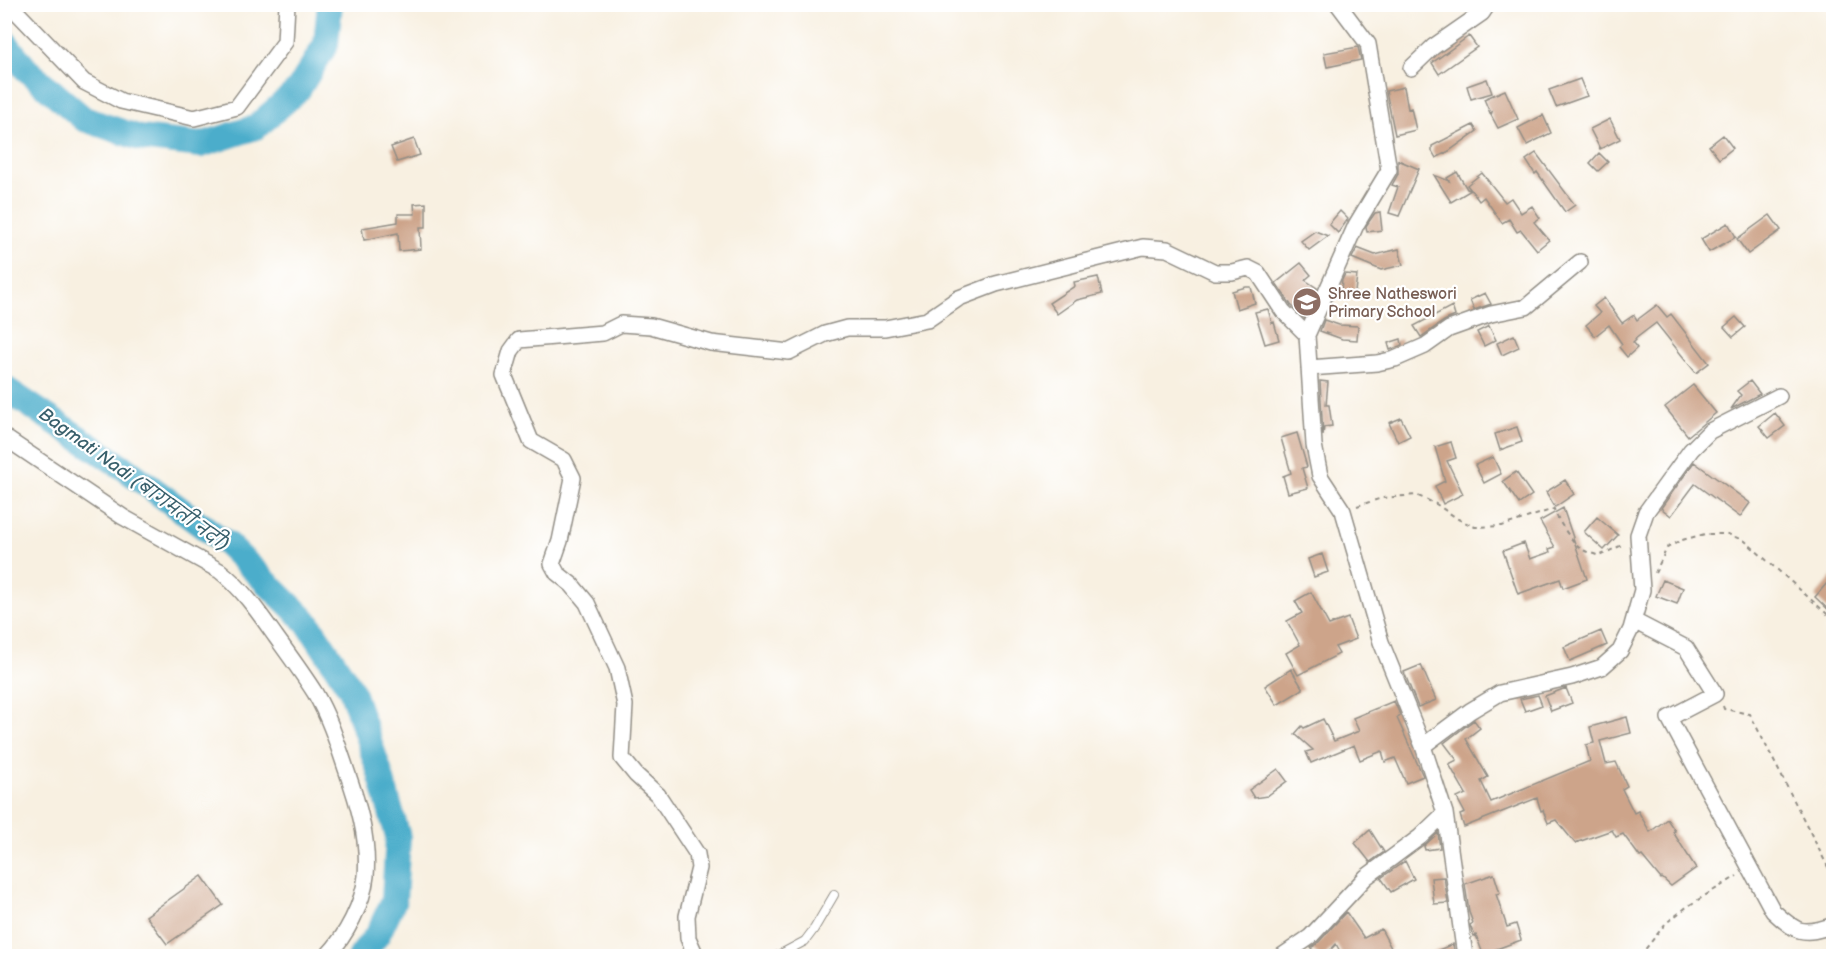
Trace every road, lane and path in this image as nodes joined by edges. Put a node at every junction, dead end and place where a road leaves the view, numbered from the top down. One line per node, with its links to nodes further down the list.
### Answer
1 (9, 4): 2 (street)
2 (287, 4)
3 (1338, 4): 7 (street)
4 (1488, 4): 5 (street)
5 (1411, 68)
6 (1580, 262): 8 (street)
7 (1307, 336): 8 (street); 24 (street)
8 (1309, 368): 11 (street)
9 (1779, 396): 12 (street)
10 (4, 436): 23 (street)
11 (1342, 510): 12 (path); 17 (street)
12 (1638, 535): 13 (street)
13 (1642, 590): 14 (path); 15 (street)
14 (1833, 620)
15 (1634, 621): 16 (street); 17 (street)
16 (1715, 694): 19 (street); 20 (path)
17 (1423, 746): 18 (street)
18 (1445, 813): 26 (street); 27 (street)
19 (1750, 868): 22 (street); 28 (path)
20 (1833, 879)
21 (834, 895): 25 (lane)
22 (1833, 925)
23 (327, 957)
24 (696, 957)
25 (777, 957)
26 (1282, 957)
27 (1465, 957)
28 (1640, 957)

